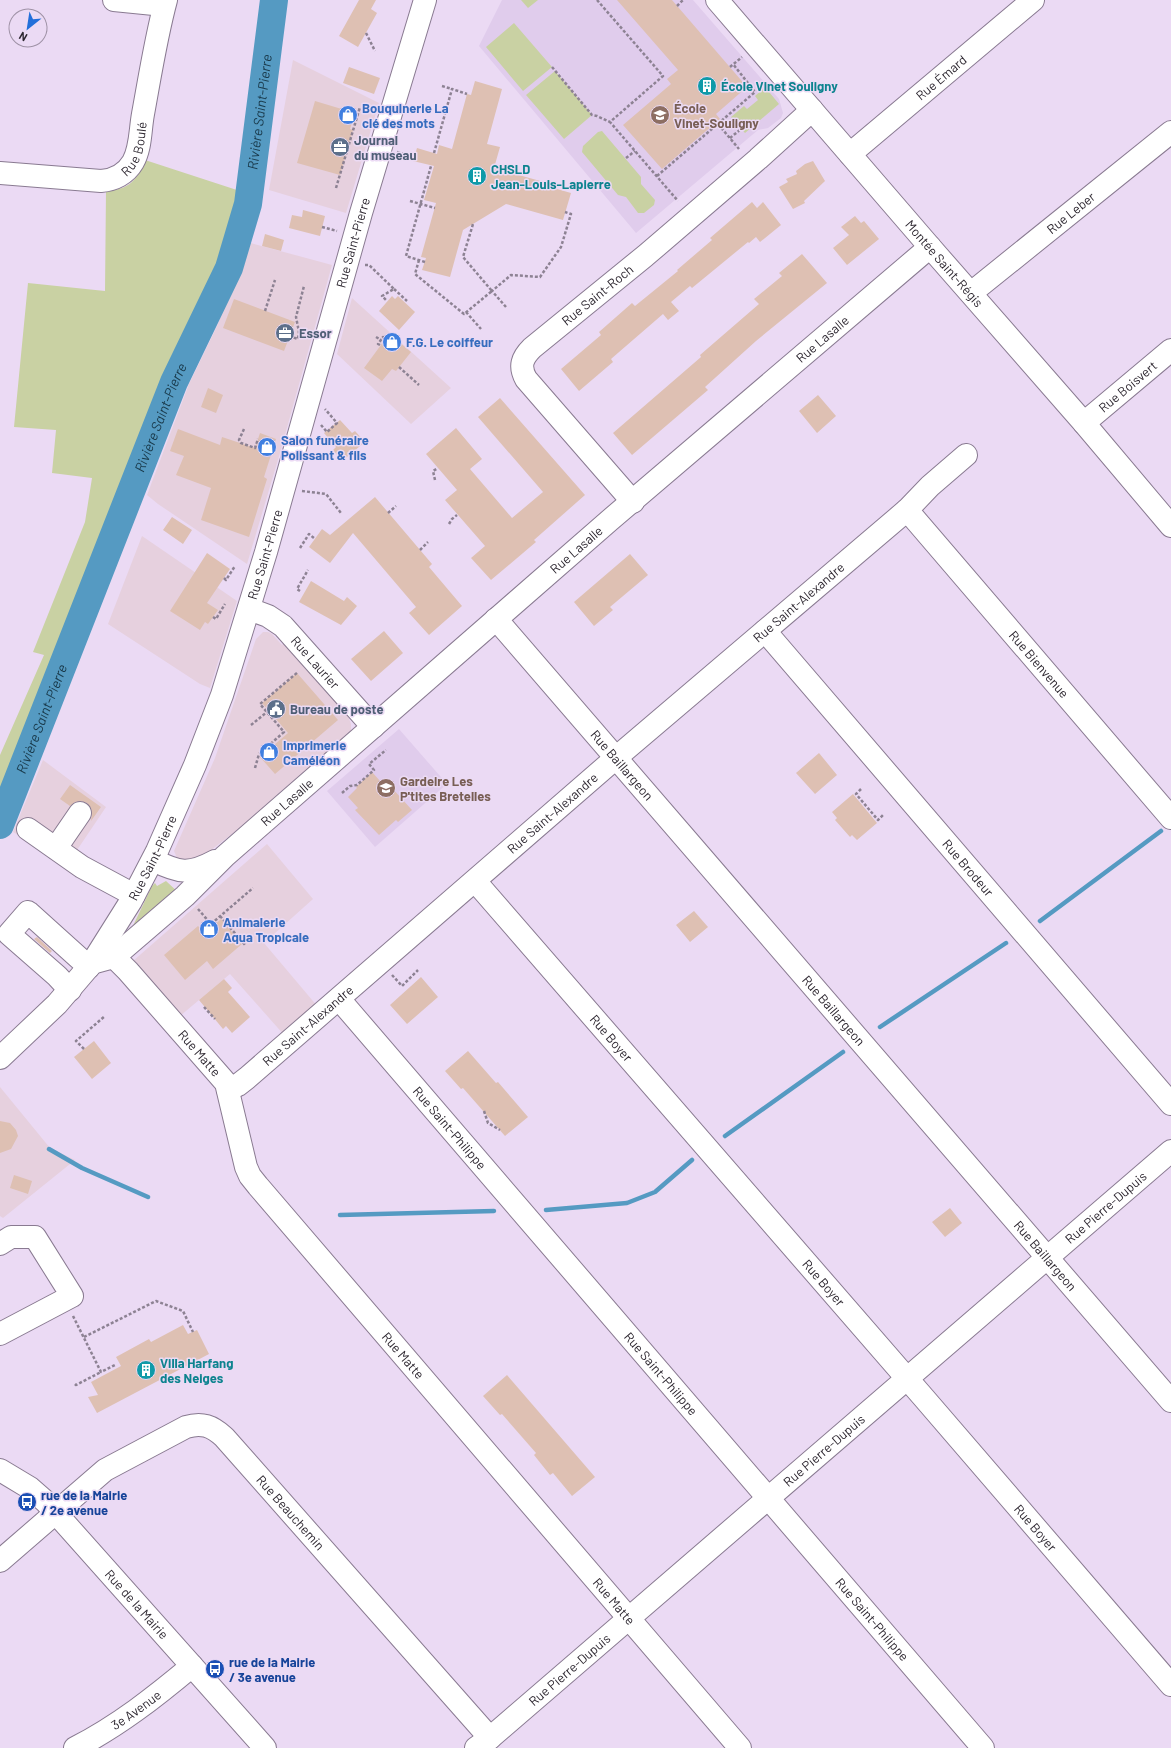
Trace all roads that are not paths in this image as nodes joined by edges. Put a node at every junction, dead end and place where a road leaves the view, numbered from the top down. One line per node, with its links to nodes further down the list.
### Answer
1 (114, 0): 4 (street)
2 (425, 0): 18 (street, Rue Saint-Pierre)
3 (1033, 0): 8 (street, Rue Émard)
4 (165, 2): 9 (street, Rue Boulé)
5 (724, 2): 6 (street, Montée Saint-Régis)
6 (812, 110): 8 (street, Montée Saint-Régis); 15 (street, Rue Saint-Roch)
7 (1171, 132): 11 (street, Rue Leber)
8 (850, 154): 10 (street, Montée Saint-Régis)
9 (0, 173)
10 (930, 247): 11 (street, Montée Saint-Régis); 15 (street, Rue Lasalle)
11 (971, 293): 13 (street, Montée Saint-Régis)
12 (1171, 350): 13 (street, Rue Boisvert)
13 (1084, 423): 17 (street, Montée Saint-Régis)
14 (966, 455): 16 (street, Rue Saint-Alexandre)
15 (632, 502): 19 (street, Rue Lasalle)
16 (907, 510): 20 (street, Rue Saint-Alexandre); 24 (street, Rue Bienvenue)
17 (1171, 526)
18 (249, 610): 21 (street, Rue Laurier); 28 (street, Rue Saint-Pierre)
19 (496, 619): 21 (street, Rue Lasalle); 22 (street, Rue Baillargeon)
20 (765, 631): 22 (street, Rue Saint-Alexandre); 36 (street, Rue Brodeur)
21 (373, 727): 27 (street, Rue Lasalle)
22 (617, 758): 29 (street, Rue Saint-Alexandre); 39 (street, Rue Baillargeon)
23 (80, 813): 26 (street)
24 (1171, 818)
25 (28, 829): 26 (street)
26 (56, 848): 30 (street)
27 (225, 856): 28 (street, Rue Lasalle); 31 (street, Rue Lasalle)
28 (153, 860): 30 (street, Rue Saint-Pierre)
29 (475, 881): 33 (street, Rue Saint-Alexandre); 41 (street, Rue Boyer)
30 (134, 895): 31 (street, Rue Saint-Pierre)
31 (99, 959): 32 (street, Rue Saint-Pierre); 32 (street, Rue Matte); 35 (street, Rue Matte)
32 (70, 990): 34 (street, Rue Saint-Pierre)
33 (339, 999): 35 (street, Rue Saint-Alexandre); 44 (street, Rue Saint-Philippe)
34 (0, 1058)
35 (228, 1090): 47 (street, Rue Matte)
36 (1171, 1104)
37 (1171, 1151): 39 (street, Rue Pierre-Dupuis)
38 (0, 1244): 40 (street)
39 (1048, 1258): 41 (street, Rue Pierre-Dupuis); 42 (street, Rue Baillargeon)
40 (0, 1334)
41 (907, 1379): 44 (street, Rue Pierre-Dupuis); 49 (street, Rue Boyer)
42 (1171, 1401)
43 (0, 1470): 45 (street, Rue de la Mairie)
44 (768, 1498): 47 (street, Rue Pierre-Dupuis); 54 (street, Rue Saint-Philippe)
45 (55, 1512): 46 (street, Rue Beauchemin); 48 (street, Rue de la Mairie); 50 (street, Rue Beauchemin)
46 (0, 1561)
47 (628, 1619): 50 (street, Rue Pierre-Dupuis); 53 (street, Rue Matte)
48 (192, 1666): 51 (street, 3e Avenue); 52 (street, Rue de la Mairie)
49 (1171, 1685)
50 (483, 1743)
51 (75, 1748)
52 (265, 1748)
53 (740, 1748)
54 (983, 1748)

